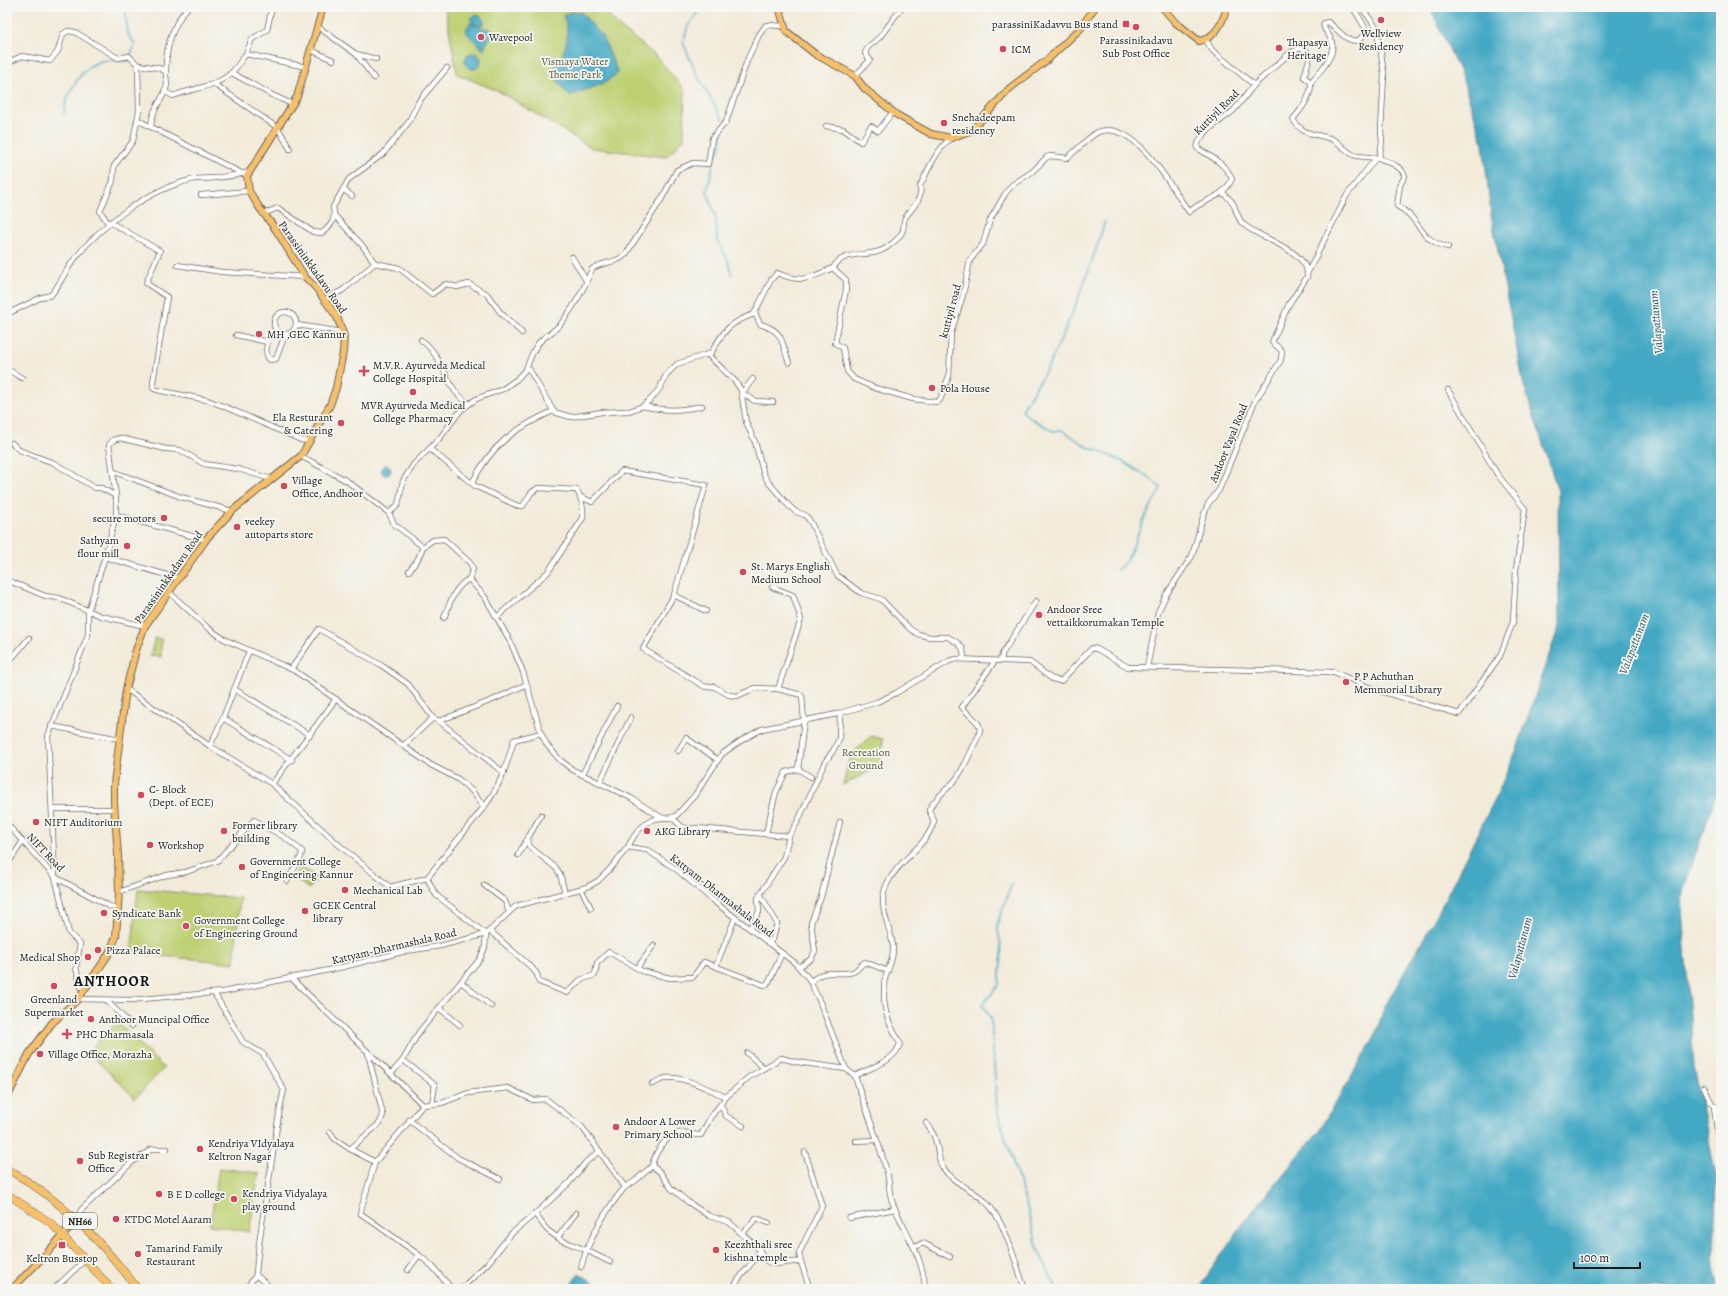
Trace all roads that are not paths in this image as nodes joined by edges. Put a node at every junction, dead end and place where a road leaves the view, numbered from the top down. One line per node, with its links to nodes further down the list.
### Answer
1 (188, 7): 22 (street)
2 (272, 7): 14 (street)
3 (323, 7): 11 (main road)
4 (779, 7): 10 (main road)
5 (902, 7): 24 (street)
6 (1095, 7): 36 (main road)
7 (1162, 7): 12 (main road)
8 (1227, 7): 12 (main road)
9 (1354, 9): 26 (street); 38 (street)
10 (784, 26): 24 (main road); 56 (street)
11 (318, 27): 13 (main road); 15 (street)
12 (1206, 40): 28 (street)
13 (311, 50): 17 (street); 20 (main road)
14 (246, 54): 20 (street); 23 (street)
15 (356, 54): 16 (street); 25 (street)
16 (376, 59)
17 (333, 60)
18 (7, 63): 19 (street)
19 (138, 66): 22 (street); 32 (street)
20 (306, 67): 30 (main road)
21 (448, 68): 41 (street)
22 (166, 71): 29 (street)
23 (232, 72): 27 (street); 30 (street)
24 (855, 76): 31 (main road)
25 (374, 78)
26 (1311, 82): 28 (street); 38 (street)
27 (214, 84): 29 (street); 35 (street)
28 (1254, 85): 43 (street, Kuttiyil Road)
29 (164, 91): 34 (street)
30 (292, 104): 35 (main road)
31 (897, 115): 33 (street); 36 (main road)
32 (138, 120): 34 (street); 48 (street)
33 (826, 126)
34 (151, 127): 40 (street)
35 (278, 128): 37 (street); 39 (main road)
36 (951, 138): 53 (street)
37 (290, 149)
38 (1377, 158): 49 (street); 54 (street)
39 (250, 172): 40 (street); 42 (main road)
40 (243, 174): 48 (street)
41 (343, 189): 45 (street); 47 (street)
42 (249, 191): 44 (street); 46 (main road, Parassininkkadavu Road)
43 (1222, 192): 53 (street, kuttiyil road); 54 (street)
44 (201, 195)
45 (352, 196)
46 (263, 214): 47 (street); 55 (main road, Parassininkkadavu Road)
47 (335, 216): 51 (street)
48 (109, 223): 59 (street); 81 (street)
49 (1448, 246)
50 (572, 257): 56 (street)
51 (375, 263): 57 (street); 63 (street)
52 (177, 265): 55 (street)
53 (833, 268): 58 (street)
54 (1308, 272): 115 (street, Andoor Vayal Road)
55 (305, 277): 57 (main road, Parassininkkadavu Road)
56 (587, 282): 71 (street)
57 (324, 300): 62 (main road, Parassininkkadavu Road)
58 (755, 313): 68 (street); 69 (street)
59 (7, 314)
60 (297, 325): 61 (street); 62 (street); 65 (street)
61 (275, 330): 65 (street); 67 (street)
62 (342, 332): 81 (main road, Parassininkkadavu Road)
63 (522, 333)
64 (236, 335): 67 (street)
65 (285, 335): 67 (street)
66 (421, 340): 77 (street)
67 (268, 342)
68 (708, 355): 75 (street); 78 (street)
69 (789, 363)
70 (7, 369): 72 (street)
71 (526, 369): 77 (street); 80 (street)
72 (22, 378)
73 (753, 380): 75 (street)
74 (1448, 390): 115 (street)
75 (742, 393): 76 (street); 111 (street)
76 (773, 402)
77 (469, 404): 83 (street)
78 (643, 406): 79 (street); 80 (street)
79 (702, 406)
80 (553, 411): 87 (street)
81 (309, 441): 84 (main road, Parassininkkadavu Road)
82 (12, 443): 88 (street)
83 (430, 449): 87 (street); 91 (street)
84 (301, 456): 86 (main road, Parassininkkadavu Road); 91 (street)
85 (112, 472): 86 (street); 88 (street); 90 (street)
86 (271, 479): 90 (main road, Parassininkkadavu Road)
87 (472, 483): 89 (street)
88 (116, 496): 92 (street)
89 (581, 497): 102 (street); 106 (street)
90 (232, 511): 93 (main road, Parassininkkadavu Road)
91 (389, 513): 94 (street)
92 (116, 515): 93 (street); 95 (street)
93 (206, 540): 97 (main road, Parassininkkadavu Road)
94 (423, 547): 96 (street); 98 (street)
95 (104, 556): 97 (street); 104 (street)
96 (409, 571)
97 (177, 578): 101 (main road, Parassininkkadavu Road)
98 (469, 579): 106 (street); 107 (street)
99 (7, 580): 104 (street)
100 (772, 587): 120 (street)
101 (169, 592): 108 (main road, Parassininkkadavu Road); 110 (street)
102 (674, 595): 105 (street); 120 (street)
103 (1036, 601): 113 (street)
104 (88, 611): 108 (street); 129 (street)
105 (706, 611)
106 (497, 617): 117 (street)
107 (444, 618)
108 (145, 626): 118 (main road, Parassininkkadavu Road)
109 (29, 638): 114 (street)
110 (249, 651): 116 (street); 119 (street)
111 (964, 659): 112 (street); 123 (street)
112 (995, 660): 113 (street); 179 (street)
113 (1001, 661): 115 (street)
114 (7, 664)
115 (1147, 667)
116 (291, 669): 121 (street); 126 (street)
117 (527, 684): 127 (street); 130 (street)
118 (126, 689): 132 (main road, Parassininkkadavu Road); 134 (street)
119 (234, 689): 125 (street); 131 (street)
120 (778, 689): 128 (street)
121 (336, 699): 131 (street); 133 (street)
122 (617, 706): 140 (street)
123 (840, 713): 128 (street); 153 (street)
124 (631, 717): 143 (street)
125 (223, 718): 134 (street); 136 (street)
126 (433, 718): 127 (street); 133 (street)
127 (438, 721): 139 (street)
128 (804, 721): 137 (street); 138 (street)
129 (51, 726): 132 (street); 145 (street)
130 (541, 733): 139 (street); 140 (street)
131 (310, 735): 136 (street)
132 (120, 738): 146 (main road, Parassininkkadavu Road)
133 (404, 745): 144 (street)
134 (210, 746): 142 (street)
135 (678, 751): 137 (street)
136 (292, 760): 142 (street)
137 (718, 760): 149 (street)
138 (798, 769): 141 (street); 152 (street)
139 (504, 773): 144 (street)
140 (582, 775): 143 (street)
141 (811, 777)
142 (272, 784): 160 (street)
143 (599, 784): 148 (street)
144 (484, 807): 160 (street)
145 (52, 809): 146 (street); 159 (street)
146 (114, 809): 164 (main road, Parassininkkadavu Road)
147 (541, 815): 154 (street)
148 (662, 818): 149 (street); 156 (street)
149 (673, 818): 152 (street)
150 (840, 822): 177 (street)
151 (7, 824): 155 (street, NIFT Road)
152 (766, 834): 153 (street)
153 (789, 836): 166 (street)
154 (528, 838): 157 (street); 165 (street)
155 (23, 841): 158 (street); 159 (street, NIFT Road)
156 (628, 847): 163 (street); 170 (street, Kattyam-Dharmashala Road)
157 (518, 855)
158 (7, 865)
159 (55, 877): 168 (street, NIFT Road); 183 (street)
160 (427, 878): 172 (street)
161 (287, 881): 164 (street)
162 (484, 885): 169 (street)
163 (582, 889): 165 (street); 167 (street)
164 (119, 892): 168 (main road, Parassininkkadavu Road)
165 (565, 893): 169 (street)
166 (760, 894): 171 (street); 173 (street)
167 (591, 908)
168 (118, 909): 183 (main road, Parassininkkadavu Road)
169 (509, 912): 172 (street)
170 (736, 918): 171 (street, Kattyam-Dharmashala Road); 176 (street)
171 (750, 928): 173 (street, Kattyam-Dharmashala Road)
172 (488, 932): 178 (street); 180 (street, Kattyam-Dharmashala Road); 181 (street)
173 (768, 943): 175 (street, Kattyam-Dharmashala Road)
174 (654, 945): 178 (street)
175 (782, 953): 176 (street); 177 (street, Kattyam-Dharmashala Road)
176 (716, 966): 178 (street)
177 (799, 967): 182 (street, Kattyam-Dharmashala Road)
178 (637, 968)
179 (888, 971): 182 (street); 197 (street)
180 (290, 977): 184 (street, Kattyam-Dharmashala Road); 191 (street)
181 (461, 982): 187 (street); 188 (street)
182 (810, 982): 195 (street, Kattyam-Dharmashala Road)
183 (86, 987): 185 (main road, Parassininkkadavu Road)
184 (214, 993): 186 (street, Kattyam-Dharmashala Road); 243 (street)
185 (78, 999): 186 (street, Kattyam-Dharmashala Road); 201 (main road, Parassininkkadavu Road)
186 (106, 1000): 190 (street)
187 (491, 1006)
188 (439, 1008): 189 (street); 193 (street)
189 (460, 1025)
190 (132, 1026)
191 (368, 1053): 196 (street); 214 (street)
192 (747, 1053): 194 (street)
193 (403, 1060): 196 (street); 202 (street)
194 (764, 1068): 195 (street); 200 (street)
195 (846, 1069): 197 (street, Kattyam-Dharmashala Road)
196 (391, 1074): 203 (street)
197 (855, 1076): 211 (street)
198 (652, 1084): 200 (street)
199 (1704, 1087): 205 (street)
200 (726, 1097): 204 (street)
201 (7, 1098)
202 (432, 1104): 203 (street); 215 (street)
203 (423, 1105): 207 (street)
204 (721, 1105): 209 (street); 219 (street)
205 (1714, 1107): 206 (street); 217 (street)
206 (1721, 1109)
207 (409, 1120): 218 (street); 221 (street)
208 (926, 1123): 255 (street)
209 (743, 1126)
210 (330, 1132): 214 (street)
211 (876, 1140): 212 (street); 224 (street)
212 (856, 1141)
213 (167, 1149): 228 (street)
214 (350, 1149): 218 (street)
215 (600, 1151): 222 (street); 226 (street)
216 (804, 1152): 240 (street)
217 (1721, 1160)
218 (375, 1162): 236 (street)
219 (652, 1166): 222 (street); 230 (street)
220 (7, 1169): 228 (highway, NH66)
221 (500, 1179)
222 (625, 1187): 234 (street)
223 (7, 1194): 231 (highway, NH66)
224 (895, 1209): 227 (street); 233 (street)
225 (576, 1213): 232 (street)
226 (535, 1214): 232 (street); 251 (street)
227 (850, 1218)
228 (77, 1219): 231 (main road); 247 (highway, NH66)
229 (769, 1223): 230 (street)
230 (743, 1233): 235 (street)
231 (63, 1236): 238 (highway, NH66); 244 (main road)
232 (558, 1237): 234 (street)
233 (915, 1247): 237 (street); 254 (street)
234 (586, 1250): 239 (street); 241 (street)
235 (760, 1252): 240 (street); 252 (street)
236 (419, 1255): 242 (street); 250 (street)
237 (950, 1257)
238 (85, 1260): 245 (street); 246 (highway, NH66)
239 (610, 1262)
240 (801, 1262): 253 (street)
241 (581, 1268)
242 (408, 1270)
243 (256, 1275): 248 (street); 249 (street)
244 (12, 1289)
245 (54, 1289)
246 (112, 1289)
247 (138, 1289)
248 (246, 1289)
249 (272, 1289)
250 (452, 1289)
251 (461, 1289)
252 (733, 1289)
253 (810, 1289)
254 (925, 1289)
255 (1025, 1289)

